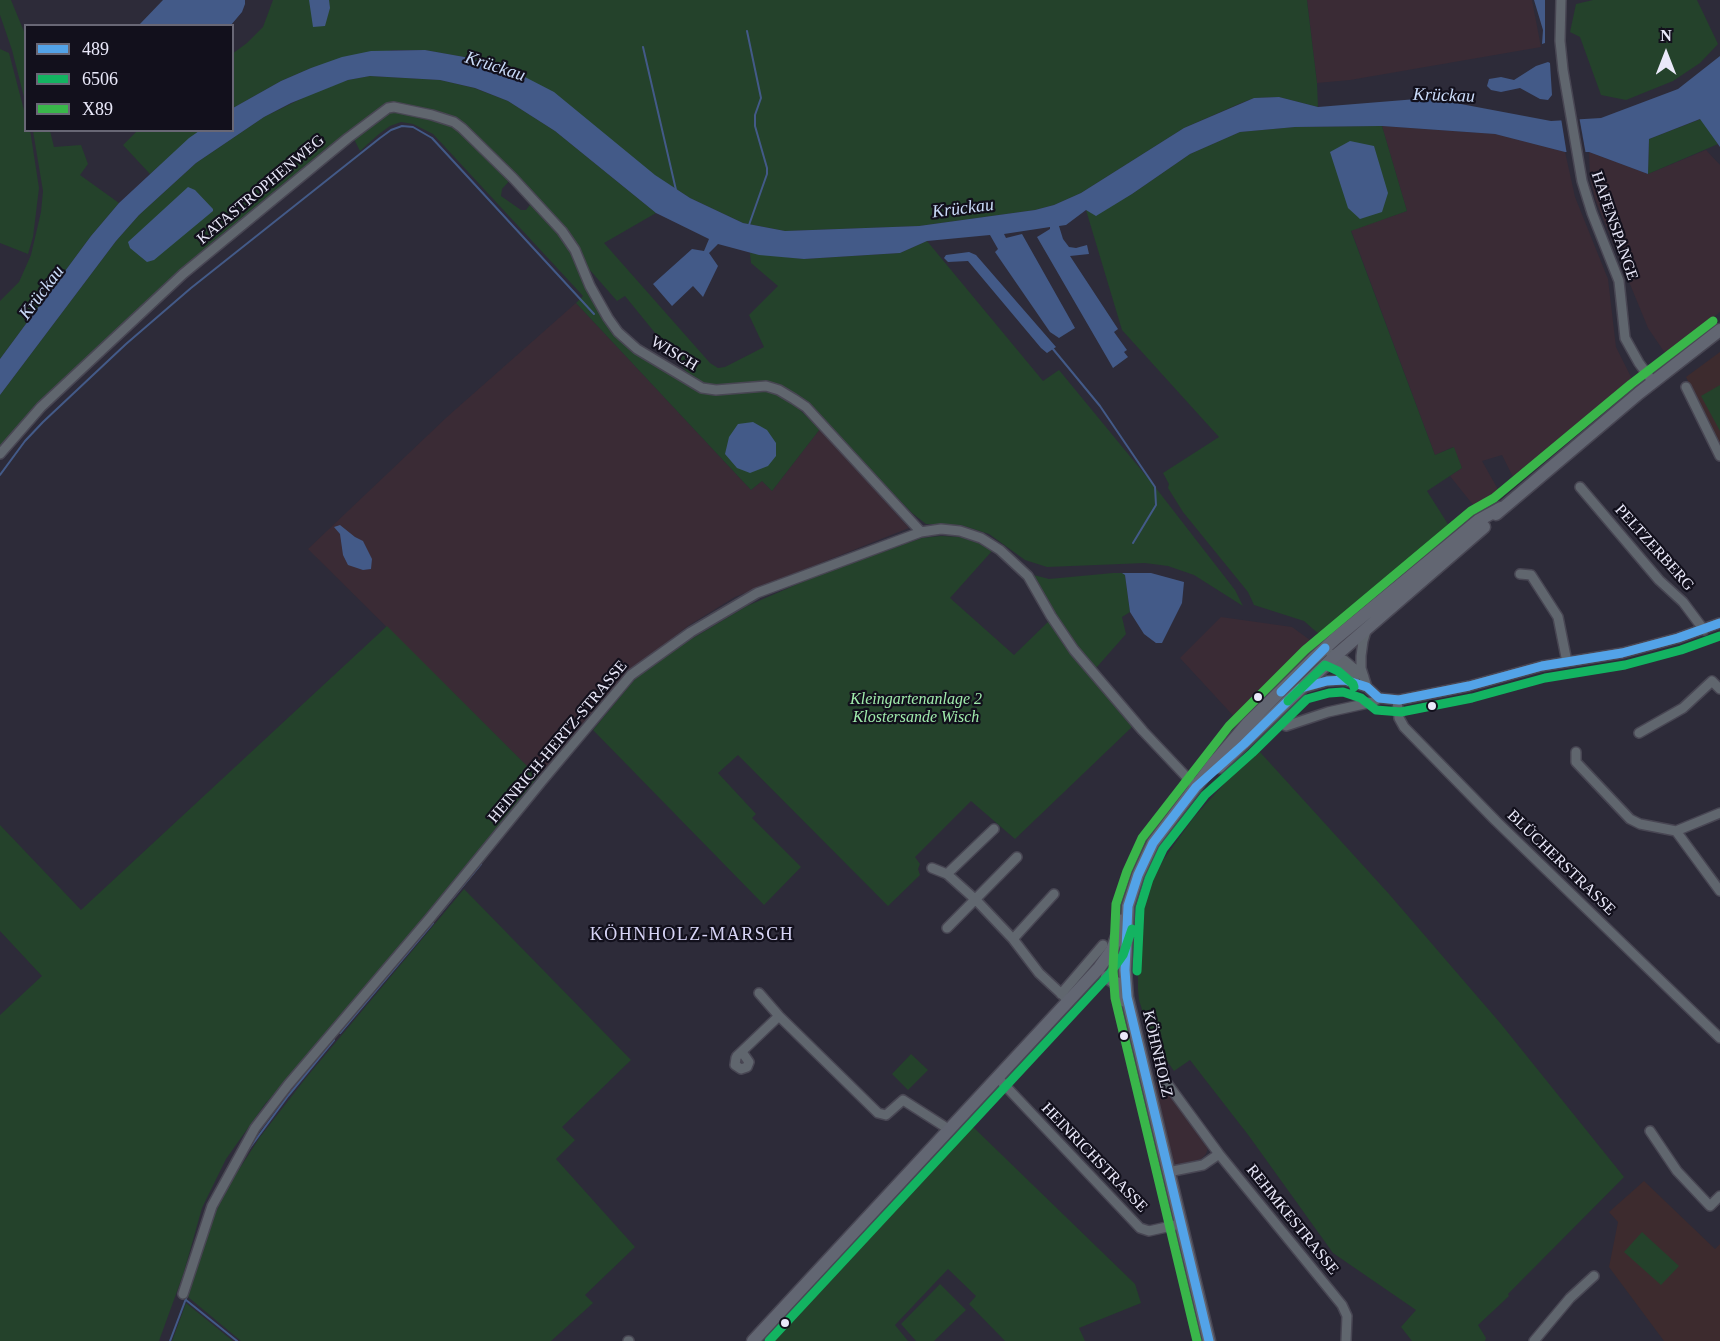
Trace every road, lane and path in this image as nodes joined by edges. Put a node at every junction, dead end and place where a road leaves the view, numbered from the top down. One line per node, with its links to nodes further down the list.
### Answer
1 (1561, 0): 4 (street, HAFENSPANGE)
2 (562, 231): 6 (street, KATASTROPHENWEG); 10 (street, WISCH)
3 (1720, 330): 4 (main road)
4 (1653, 382): 9 (main road)
5 (1686, 387): 7 (street)
6 (0, 454)
7 (1720, 456)
8 (1580, 487): 14 (street, PELTZERBERG)
9 (1501, 508): 13 (main road); 15 (main road)
10 (921, 532): 25 (street, HEINRICH-HERTZ-STRASSE); 56 (street, HEINRICH-HERTZ-STRASSE)
11 (1520, 574): 16 (street)
12 (1720, 623): 14 (street)
13 (1368, 626): 15 (main road); 17 (street)
14 (1704, 630): 16 (street)
15 (1329, 652): 17 (street); 18 (main road); 25 (main road)
16 (1567, 662): 21 (street)
17 (1363, 682): 18 (street); 20 (street)
18 (1301, 688): 25 (main road)
19 (1720, 689): 23 (street)
20 (1379, 698): 21 (street); 22 (street)
21 (1397, 700): 45 (street, BLÜCHERSTRASSE)
22 (1286, 726)
23 (1639, 733)
24 (1576, 752): 28 (street)
25 (1196, 787): 35 (main road, KÖHNHOLZ)
26 (1720, 813): 28 (street)
27 (994, 829): 31 (street)
28 (1676, 831): 32 (street)
29 (1017, 857): 34 (street)
30 (932, 868): 31 (street)
31 (947, 874): 34 (street)
32 (1720, 891)
33 (1054, 894): 37 (street)
34 (976, 900): 36 (street); 37 (street)
35 (1128, 906): 39 (main road, KÖHNHOLZ); 40 (main road)
36 (947, 928)
37 (1013, 939): 42 (street)
38 (1103, 945): 42 (street)
39 (1125, 970): 40 (main road); 44 (main road, KÖHNHOLZ)
40 (1103, 973): 42 (main road); 44 (main road)
41 (759, 993): 43 (street)
42 (1065, 998): 47 (main road)
43 (779, 1016): 46 (street); 49 (street)
44 (1132, 1018): 52 (main road, KÖHNHOLZ)
45 (1720, 1038)
46 (742, 1052)
47 (998, 1078): 49 (main road); 54 (street, HEINRICHSTRASSE)
48 (1164, 1079): 51 (street, REHMKESTRASSE)
49 (950, 1130): 57 (main road)
50 (1650, 1131): 53 (street)
51 (1219, 1154): 52 (street); 59 (street, REHMKESTRASSE)
52 (1168, 1172): 54 (main road, KÖHNHOLZ)
53 (1720, 1196)
54 (1180, 1224): 58 (main road, KÖHNHOLZ)
55 (1594, 1276): 60 (street)
56 (183, 1294)
57 (753, 1341)
58 (1209, 1341)
59 (1346, 1341)
60 (1534, 1341)

